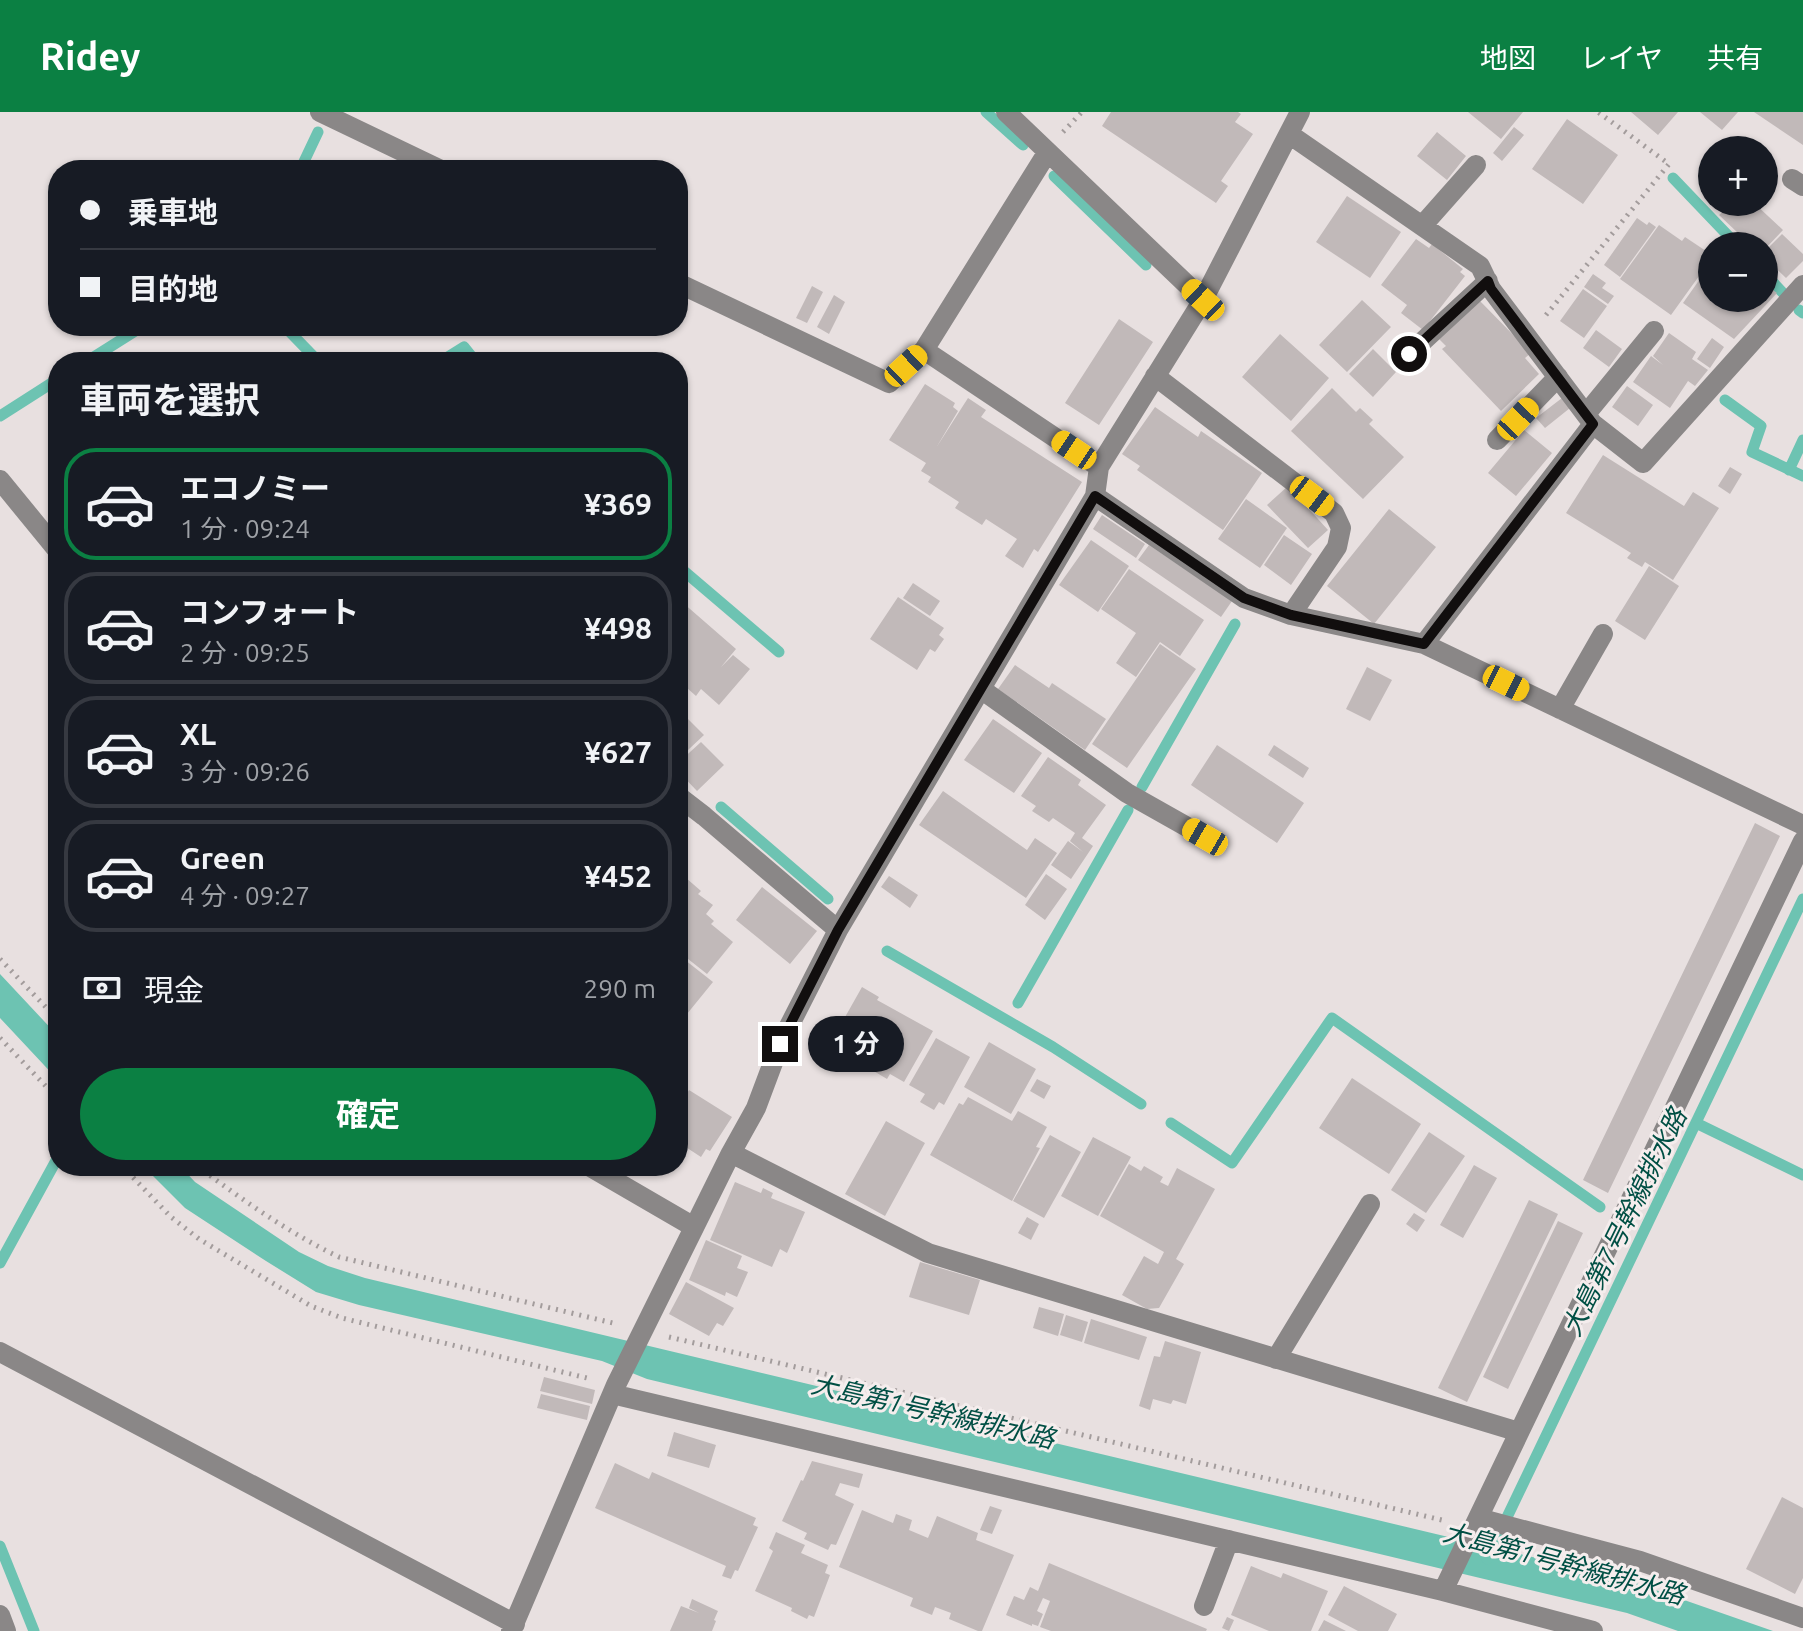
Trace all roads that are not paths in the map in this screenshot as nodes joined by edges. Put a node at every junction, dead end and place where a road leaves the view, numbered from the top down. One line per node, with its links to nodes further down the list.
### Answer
1 (320, 112): 6 (street)
2 (1006, 112): 5 (street)
3 (1300, 112): 4 (street)
4 (1289, 134): 8 (street); 12 (street)
5 (1047, 153): 12 (street); 14 (street)
6 (420, 160)
7 (1476, 165): 8 (street)
8 (1422, 226): 9 (street)
9 (1488, 281): 15 (street); 17 (street)
10 (1803, 285): 18 (street)
11 (688, 288): 14 (street)
12 (1203, 300): 16 (street)
13 (1654, 331): 18 (street)
14 (924, 350): 20 (street)
15 (1409, 354)
16 (1155, 376): 20 (street); 24 (street)
17 (1558, 377): 18 (street); 19 (street)
18 (1590, 419): 26 (street)
19 (1497, 440)
20 (1099, 467): 22 (street)
21 (0, 480): 23 (street)
22 (1095, 496): 24 (street); 27 (street)
23 (48, 539)
24 (1291, 615): 26 (street)
25 (1603, 634): 28 (street)
26 (1424, 644): 28 (street)
27 (981, 689): 31 (street); 33 (street)
28 (1560, 709): 30 (street)
29 (688, 804): 33 (street)
30 (1803, 825)
31 (1205, 837)
32 (1803, 841): 41 (street)
33 (838, 930): 34 (street)
34 (731, 1153): 37 (street); 39 (street)
35 (606, 1176): 37 (street)
36 (1370, 1204): 39 (street)
37 (694, 1227): 40 (street)
38 (0, 1352): 49 (street)
39 (1276, 1359): 41 (street)
40 (616, 1385): 43 (street); 49 (street)
41 (1519, 1432): 42 (street)
42 (1477, 1526): 44 (street); 47 (street)
43 (1229, 1540): 44 (street); 45 (street)
44 (1446, 1584): 48 (street)
45 (1204, 1606)
46 (0, 1615): 50 (street)
47 (1803, 1618)
48 (1529, 1623): 51 (street)
49 (514, 1628)
50 (6, 1631)
51 (1593, 1631)

